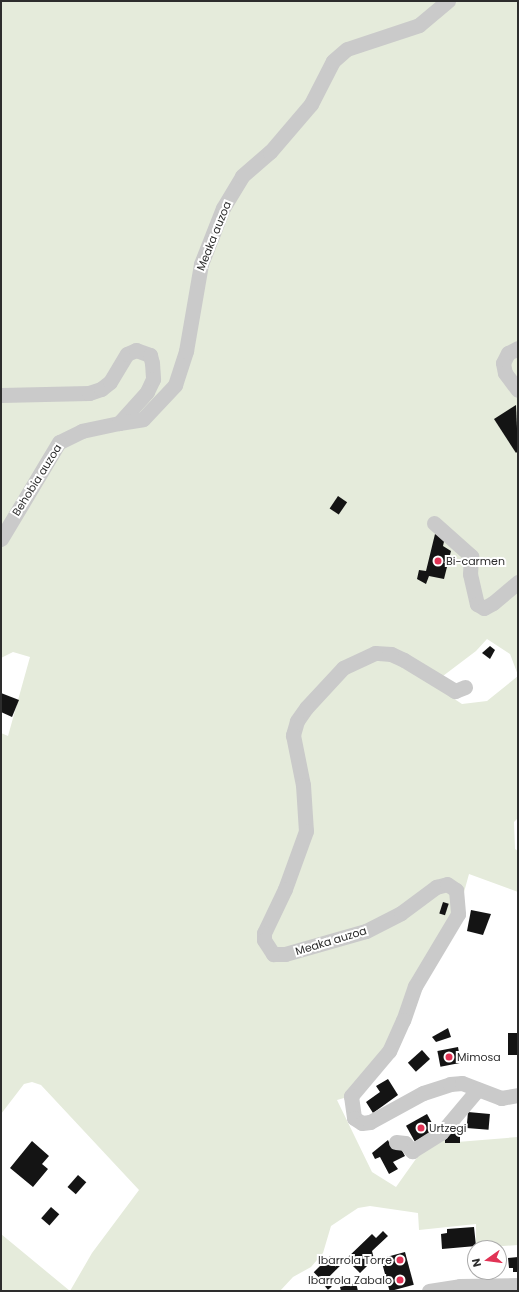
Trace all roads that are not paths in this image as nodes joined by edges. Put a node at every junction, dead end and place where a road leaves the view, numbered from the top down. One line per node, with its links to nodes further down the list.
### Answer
1 (448, 1): 5 (street, Meaka auzoa)
2 (518, 348): 3 (street)
3 (518, 390)
4 (1, 395): 5 (street)
5 (119, 423): 7 (street, Behobia auzoa)
6 (434, 523): 8 (street)
7 (1, 539)
8 (518, 582)
9 (465, 687): 10 (street, Meaka auzoa)
10 (478, 1089): 11 (street, Meaka auzoa); 12 (street)
11 (518, 1095)
12 (396, 1142)
13 (518, 1285): 14 (street)
14 (429, 1291)

